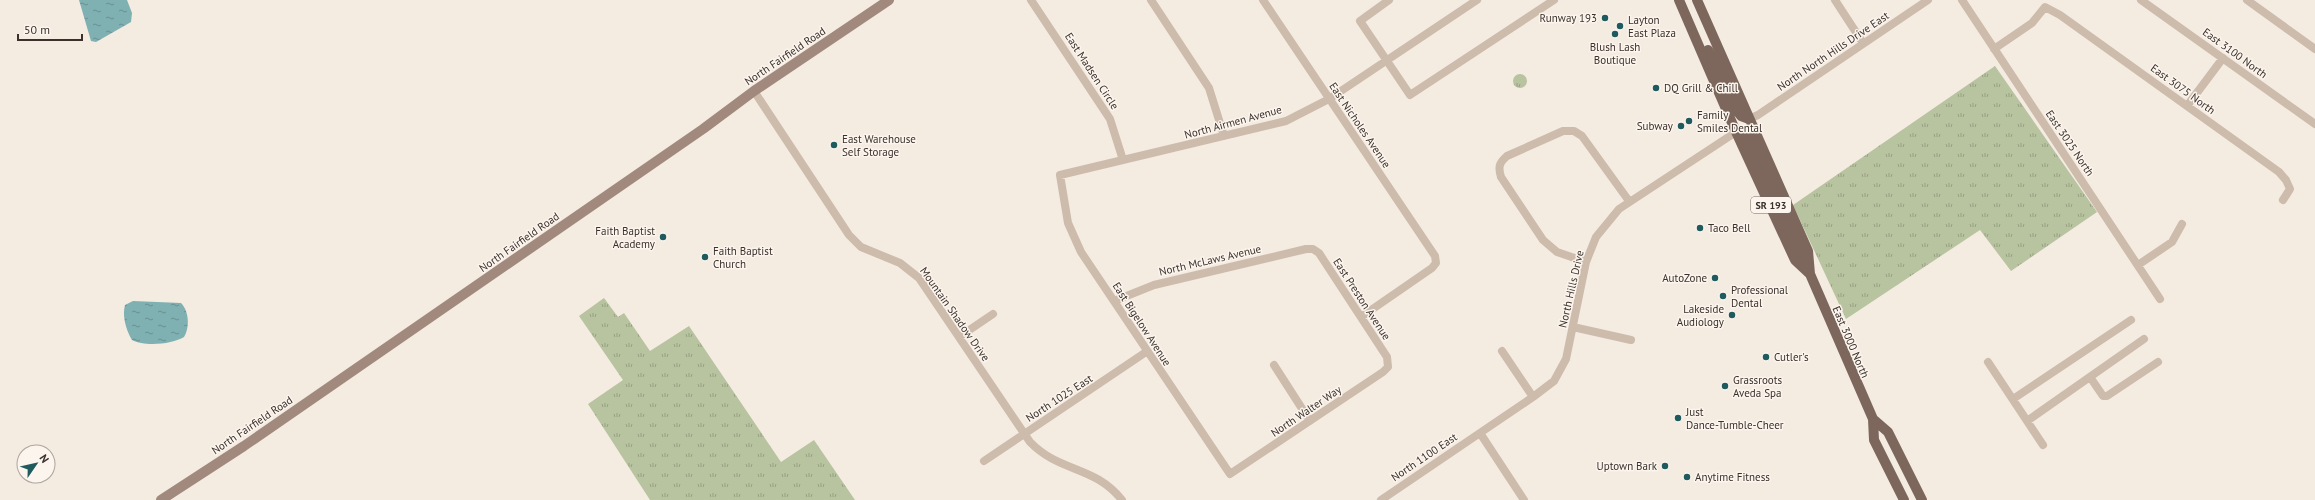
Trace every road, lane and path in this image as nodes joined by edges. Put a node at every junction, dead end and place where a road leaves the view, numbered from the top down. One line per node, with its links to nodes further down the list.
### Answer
1 (889, 0): 21 (main road, North Fairfield Road)
2 (1031, 0): 28 (street, East Madsen Circle)
3 (1151, 0): 27 (street)
4 (1263, 0): 22 (street, East Nicholes Avenue)
5 (1389, 0): 20 (street)
6 (1477, 0): 20 (street, North Airmen Avenue)
7 (1554, 0): 20 (street)
8 (1679, 0): 26 (main road, East 3000 North / SR 193)
9 (1686, 0): 24 (main road)
10 (1697, 0): 24 (main road, East 3000 North / SR 193)
11 (1835, 0): 16 (street)
12 (1928, 0): 16 (street, North North Hills Drive East)
13 (1962, 0): 17 (street, East 3025 North)
14 (2141, 0): 19 (street, East 3100 North)
15 (2248, 0): 18 (street)
16 (1863, 43): 24 (street, North North Hills Drive East)
17 (1994, 48): 23 (street, East 3075 North); 36 (street, East 3025 North)
18 (2315, 49)
19 (2223, 58): 23 (street); 25 (street, East 3100 North)
20 (1388, 61): 22 (street, North Airmen Avenue)
21 (754, 91): 44 (street, Mountain Shadow Drive); 65 (main road, North Fairfield Road)
22 (1329, 99): 27 (street, North Airmen Avenue); 41 (street, East Nicholes Avenue)
23 (2187, 106): 30 (street, East 3075 North)
24 (1749, 118): 35 (main road, East 3000 North / SR 193)
25 (2315, 124)
26 (1736, 132): 31 (street, North Hills Drive); 35 (main road); 37 (main road, East 3000 North / SR 193)
27 (1224, 136): 28 (street, North Airmen Avenue)
28 (1123, 160): 29 (street, North Airmen Avenue)
29 (1060, 175): 39 (street, East Bigelow Avenue)
30 (2283, 200)
31 (1629, 201): 34 (street, North Hills Drive); 34 (street)
32 (2182, 224): 36 (street)
33 (1313, 249): 39 (street, North McLaws Avenue); 41 (street, East Preston Avenue)
34 (1586, 262): 43 (street, North Hills Drive)
35 (1809, 263): 37 (main road, East 3000 North / SR 193)
36 (2138, 265): 38 (street, East 3025 North)
37 (1810, 274): 56 (main road, East 3000 North / SR 193)
38 (2160, 299)
39 (1114, 301): 48 (street, East Bigelow Avenue)
40 (993, 314): 44 (street)
41 (1360, 317): 49 (street, East Preston Avenue)
42 (2131, 320): 55 (street)
43 (1573, 327): 46 (street); 54 (street, North Hills Drive)
44 (959, 337): 60 (street, Mountain Shadow Drive)
45 (2144, 339): 53 (street)
46 (1631, 340)
47 (1502, 351): 54 (street)
48 (1146, 352): 60 (street, North 1025 East); 63 (street, East Bigelow Avenue)
49 (1389, 362): 57 (street, North Walter Way)
50 (1988, 362): 55 (street)
51 (2158, 362): 53 (street)
52 (1274, 365): 57 (street)
53 (2090, 377): 58 (street)
54 (1533, 397): 59 (street, North Hills Drive)
55 (2013, 398): 58 (street)
56 (1872, 419): 68 (main road, East 3000 North / SR 193); 69 (main road, East 3000 North / SR 193)
57 (1310, 421): 63 (street, North Walter Way)
58 (2027, 421): 61 (street)
59 (1480, 433): 64 (street, North 1100 East); 67 (street)
60 (1024, 434): 62 (street, North 1025 East); 66 (street, Mountain Shadow Drive)
61 (2043, 445)
62 (984, 461)
63 (1230, 474)
64 (1383, 499)
65 (161, 500)
66 (1122, 500)
67 (1524, 500)
68 (1904, 500)
69 (1922, 500)

